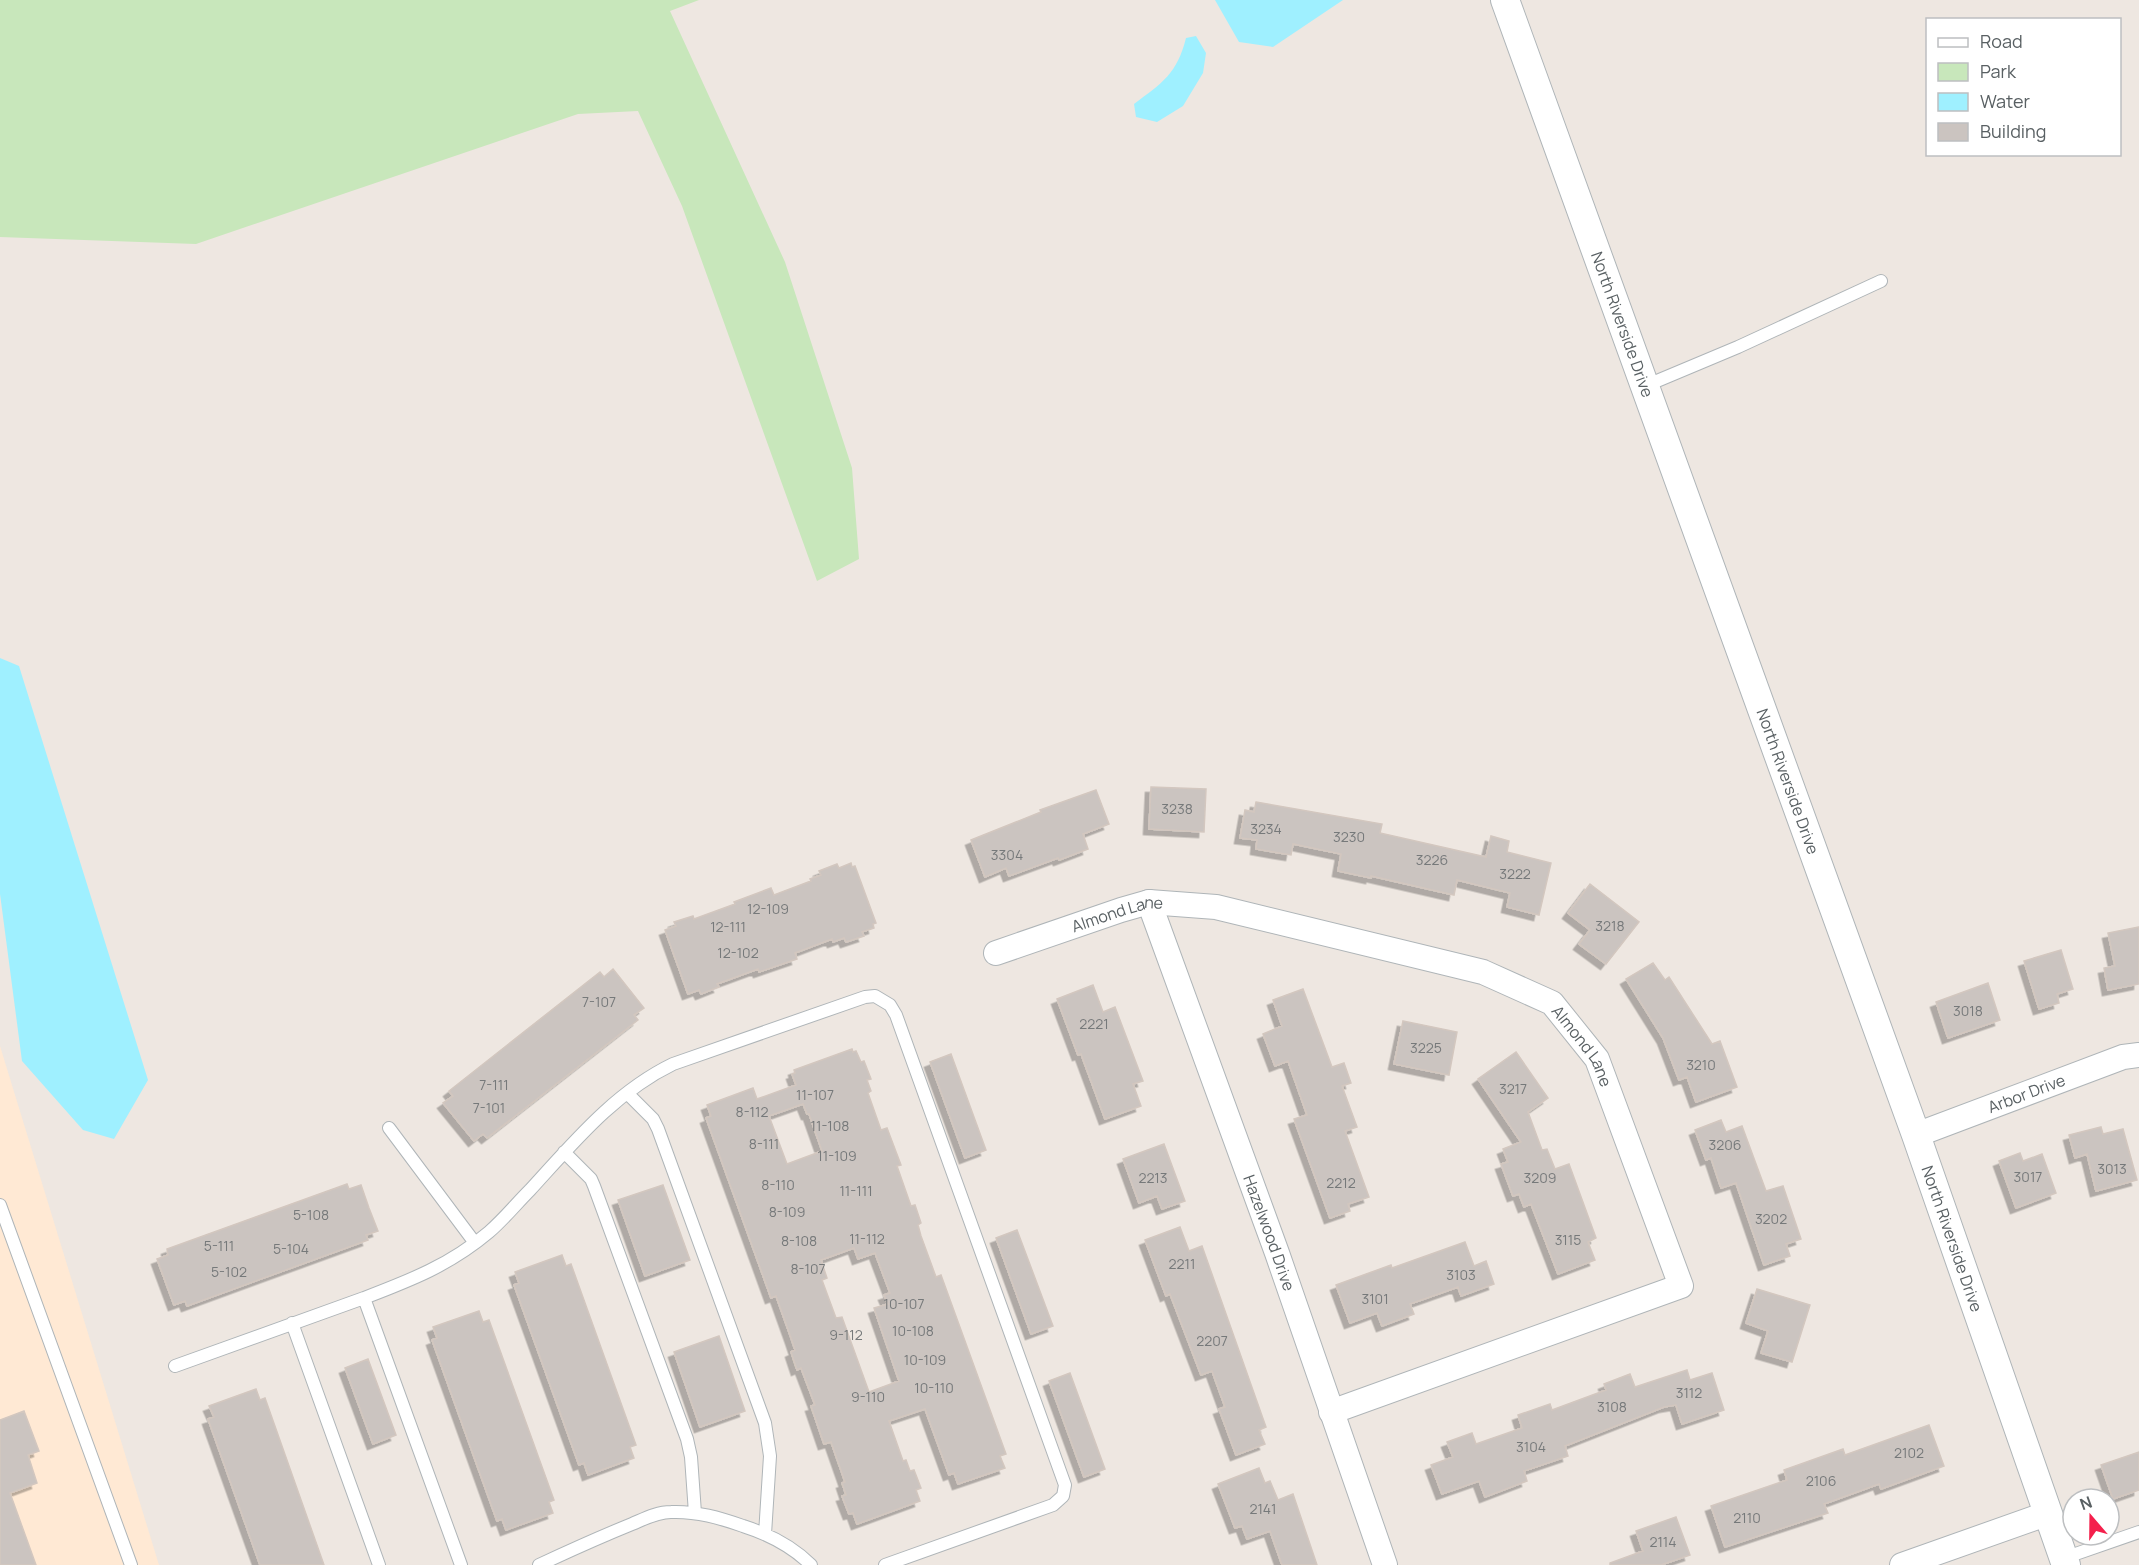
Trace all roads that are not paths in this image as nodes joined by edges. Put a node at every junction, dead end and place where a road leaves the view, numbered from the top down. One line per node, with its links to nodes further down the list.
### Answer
1 (1505, 0): 3 (street, North Riverside Drive)
2 (1881, 281): 3 (lane)
3 (1645, 386): 9 (street, North Riverside Drive)
4 (1149, 902): 5 (street, Almond Lane); 16 (street, Hazelwood Drive); 16 (street, Almond Lane)
5 (996, 953)
6 (2139, 1055): 9 (street, Arbor Drive)
7 (627, 1093): 10 (lane); 20 (lane); 27 (lane)
8 (389, 1128): 12 (lane)
9 (1916, 1135): 18 (street, North Riverside Drive)
10 (564, 1152): 12 (lane); 17 (lane)
11 (0, 1205): 22 (lane)
12 (475, 1243): 13 (lane)
13 (364, 1298): 14 (lane); 24 (lane)
14 (292, 1323): 15 (lane); 23 (lane)
15 (175, 1366)
16 (1331, 1412): 28 (street, Hazelwood Drive)
17 (695, 1513): 20 (lane); 25 (lane)
18 (2049, 1514): 21 (street, North Riverside Drive); 29 (street)
19 (2139, 1532): 21 (lane)
20 (765, 1534): 26 (lane)
21 (2065, 1561)
22 (131, 1565)
23 (379, 1565)
24 (460, 1565)
25 (538, 1565)
26 (811, 1565)
27 (885, 1565)
28 (1385, 1565)
29 (1902, 1565)

